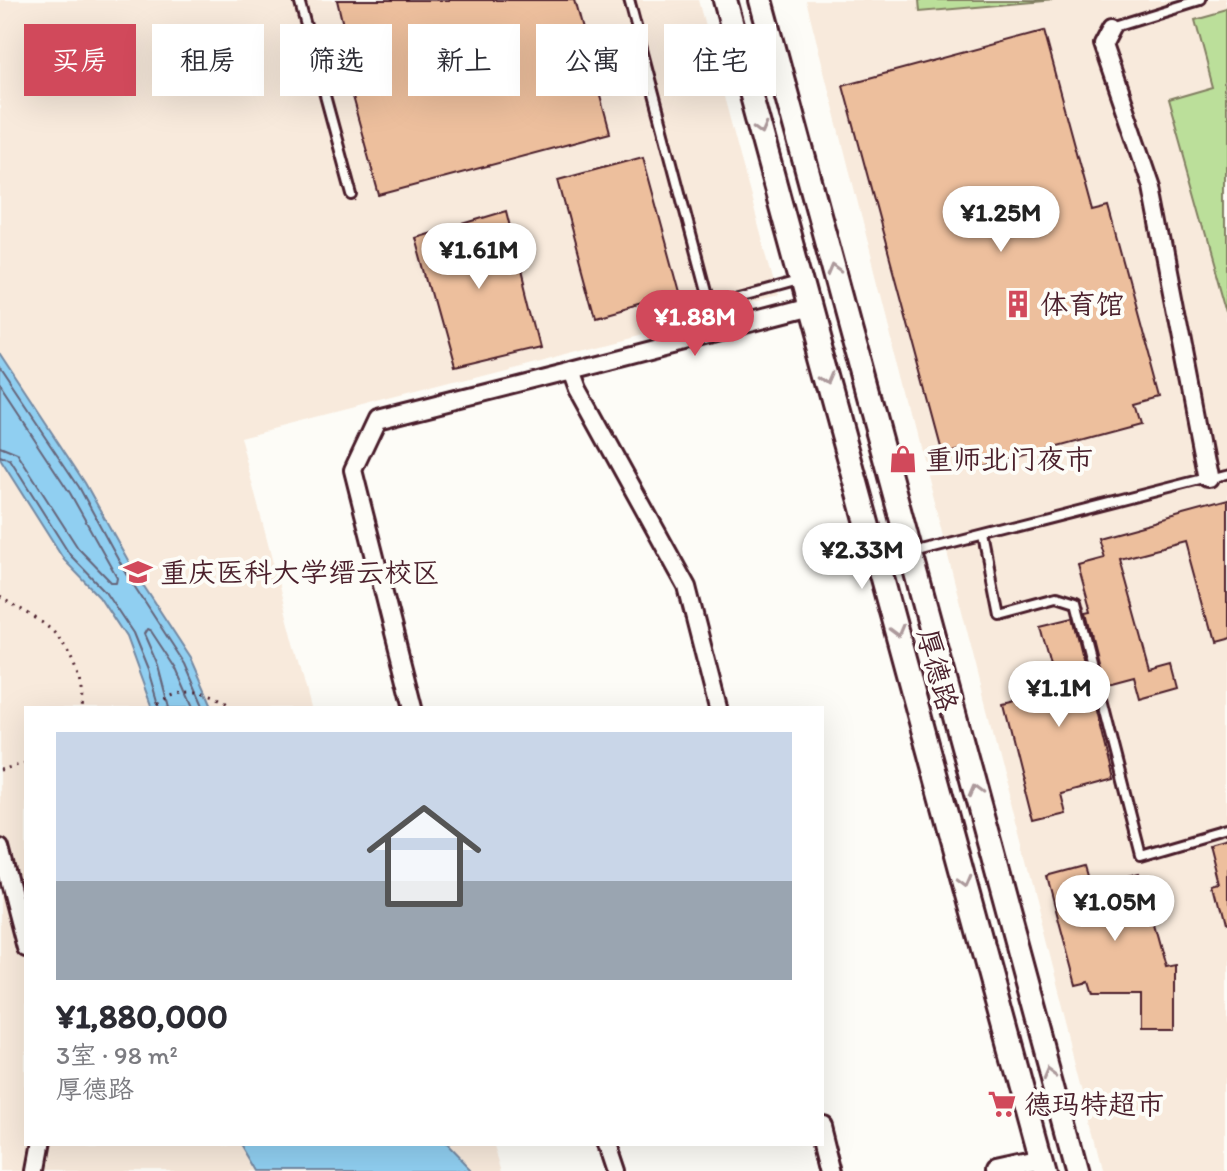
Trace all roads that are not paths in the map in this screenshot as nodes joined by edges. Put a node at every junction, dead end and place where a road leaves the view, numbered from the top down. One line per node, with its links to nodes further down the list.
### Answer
1 (299, 0): 7 (lane)
2 (629, 0): 8 (lane)
3 (725, 0): 8 (main road, 厚德路, one-way to 8)
4 (761, 0): 14 (main road, 厚德路, one-way to 4)
5 (1200, 0): 6 (lane)
6 (1112, 27): 12 (street)
7 (352, 195)
8 (802, 281): 9 (main road, 厚德路)
9 (809, 308): 10 (street); 23 (main road, 厚德路, one-way to 23)
10 (571, 370): 15 (street); 16 (street)
11 (1227, 473): 12 (lane)
12 (1208, 479): 13 (lane)
13 (983, 536): 14 (lane); 17 (lane)
14 (910, 554): 28 (main road, 厚德路, one-way to 14)
15 (412, 706)
16 (717, 706)
17 (1227, 830)
18 (0, 848): 19 (street)
19 (24, 940)
20 (824, 1131): 26 (street)
21 (37, 1146): 24 (street)
22 (604, 1146): 25 (street)
23 (1042, 1166): 27 (street)
24 (32, 1171)
25 (612, 1171)
26 (834, 1171)
27 (995, 1171)
28 (1078, 1171)

